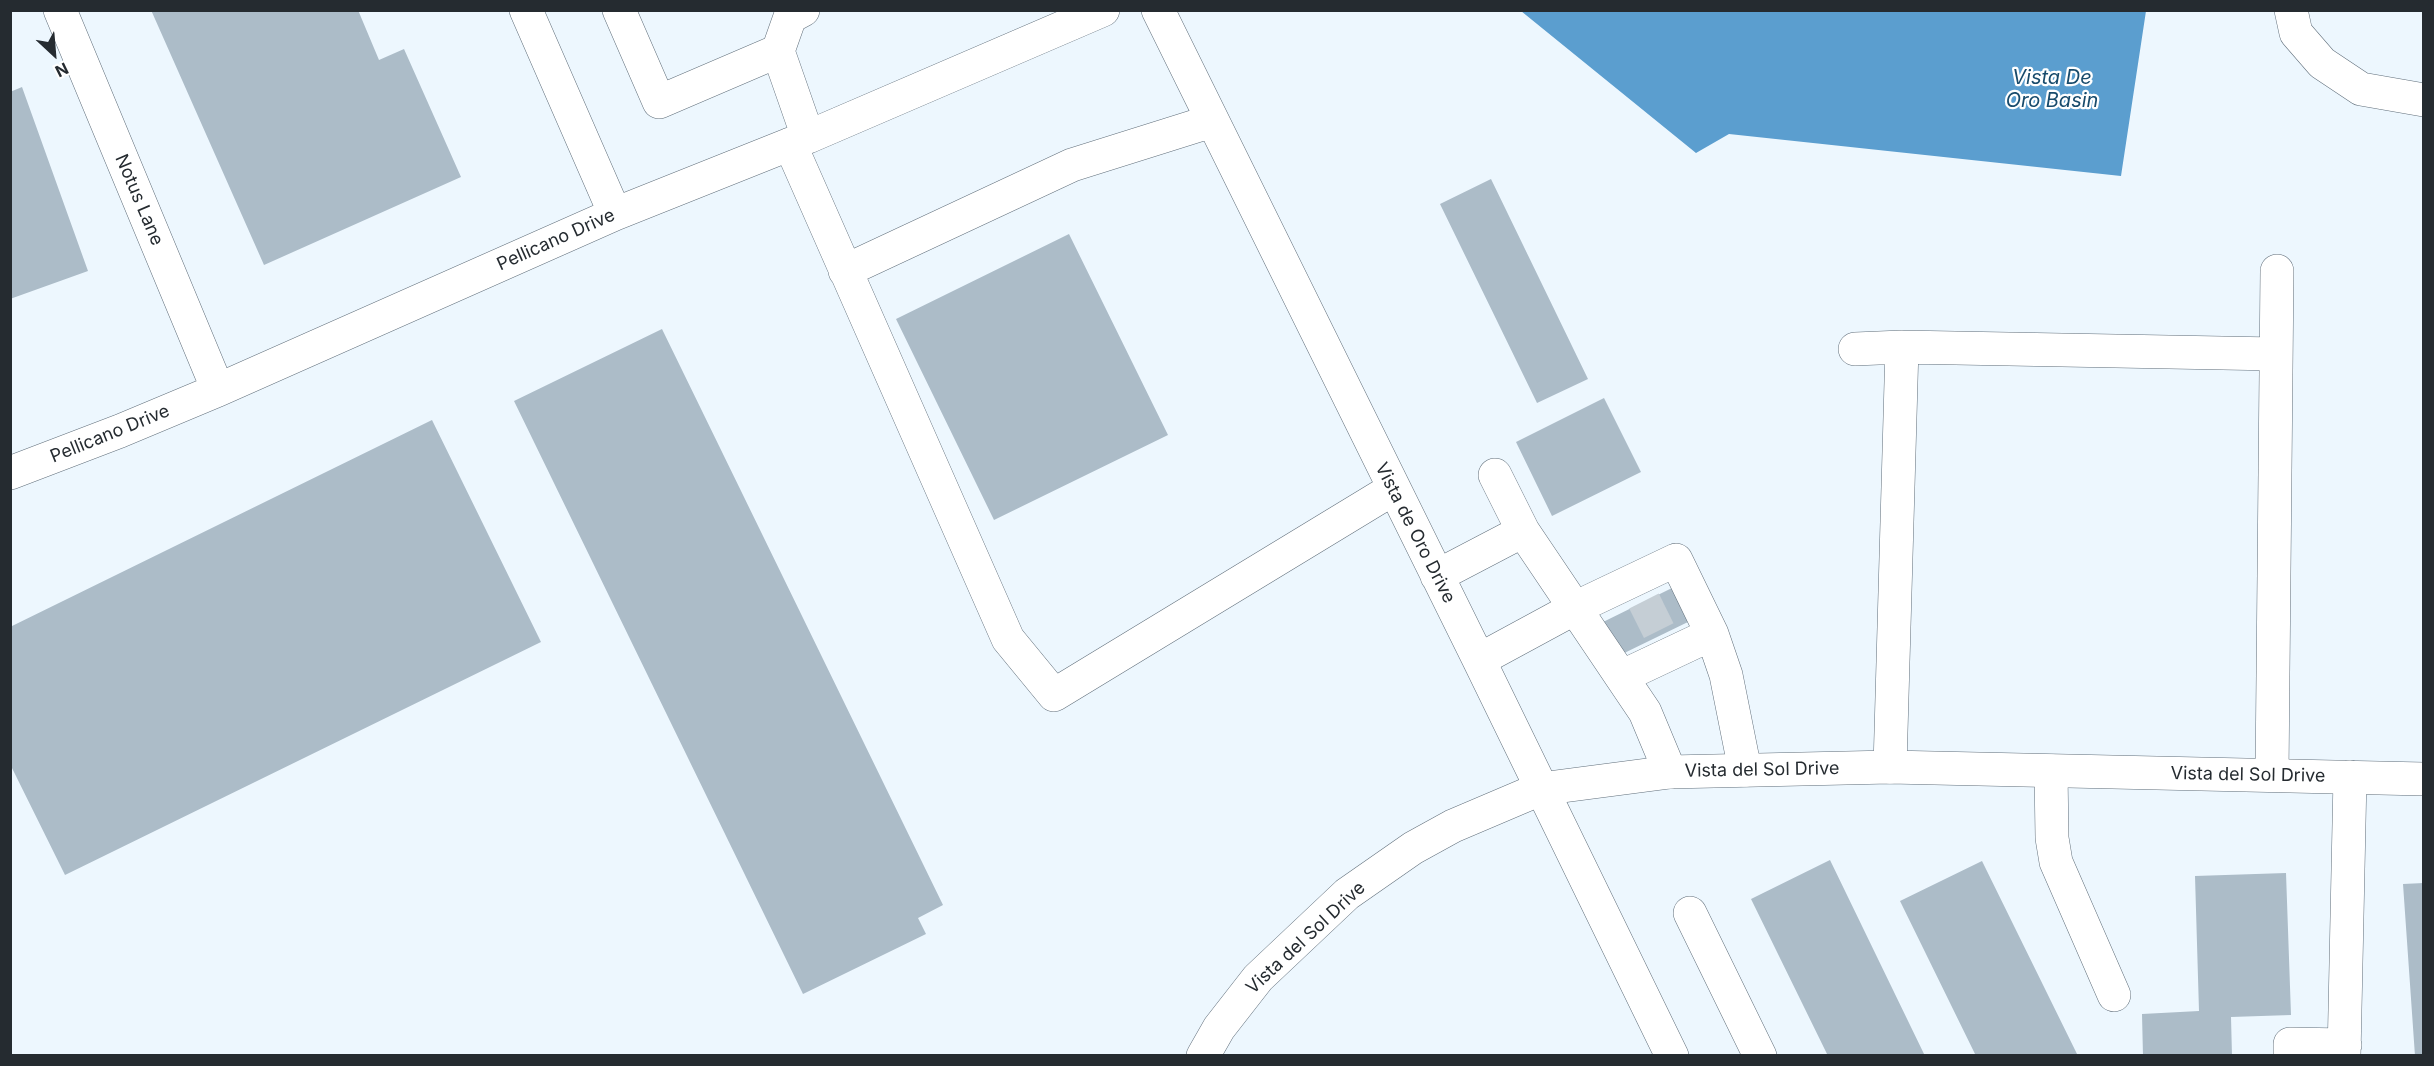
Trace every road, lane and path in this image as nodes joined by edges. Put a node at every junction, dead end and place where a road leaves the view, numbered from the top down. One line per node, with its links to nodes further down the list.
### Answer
1 (60, 10): 18 (street, Notus Lane)
2 (526, 10): 12 (street)
3 (619, 10): 8 (street)
4 (803, 10): 8 (street)
5 (1103, 10): 11 (street, Pellicano Drive)
6 (1158, 10): 10 (street, Vista de Oro Drive)
7 (2291, 10): 9 (street)
8 (778, 51): 11 (street)
9 (2424, 100)
10 (1212, 121): 13 (street); 21 (street, Vista de Oro Drive)
11 (799, 141): 12 (street, Pellicano Drive); 13 (street)
12 (615, 214): 18 (street, Pellicano Drive)
13 (845, 271): 21 (street)
14 (2277, 271): 17 (street)
15 (1902, 347): 16 (street); 17 (street); 28 (street)
16 (1855, 349)
17 (2276, 354): 32 (street)
18 (218, 390): 19 (street, Pellicano Drive)
19 (10, 473)
20 (1495, 476): 22 (street)
21 (1393, 489): 23 (street, Vista de Oro Drive)
22 (1523, 531): 23 (street); 24 (street)
23 (1437, 576): 26 (street, Vista de Oro Drive)
24 (1575, 608): 25 (street); 26 (street); 27 (street)
25 (1712, 634): 27 (street); 29 (street)
26 (1479, 660): 35 (street, Vista de Oro Drive)
27 (1623, 676): 31 (street)
28 (1890, 767): 29 (street, Vista del Sol Drive); 30 (street, Vista del Sol Drive)
29 (1745, 770): 31 (street, Vista del Sol Drive)
30 (2051, 771): 32 (street, Vista del Sol Drive); 37 (street)
31 (1671, 772): 35 (street, Vista del Sol Drive)
32 (2272, 775): 33 (street, Vista del Sol Drive)
33 (2350, 777): 34 (street, Vista del Sol Drive); 38 (street)
34 (2424, 779)
35 (1540, 789): 39 (street, Vista de Oro Drive); 40 (street, Vista del Sol Drive)
36 (1690, 913): 41 (street)
37 (2114, 995)
38 (2345, 1050): 42 (street)
39 (1664, 1053)
40 (1203, 1056)
41 (1760, 1056)
42 (2290, 1056)

